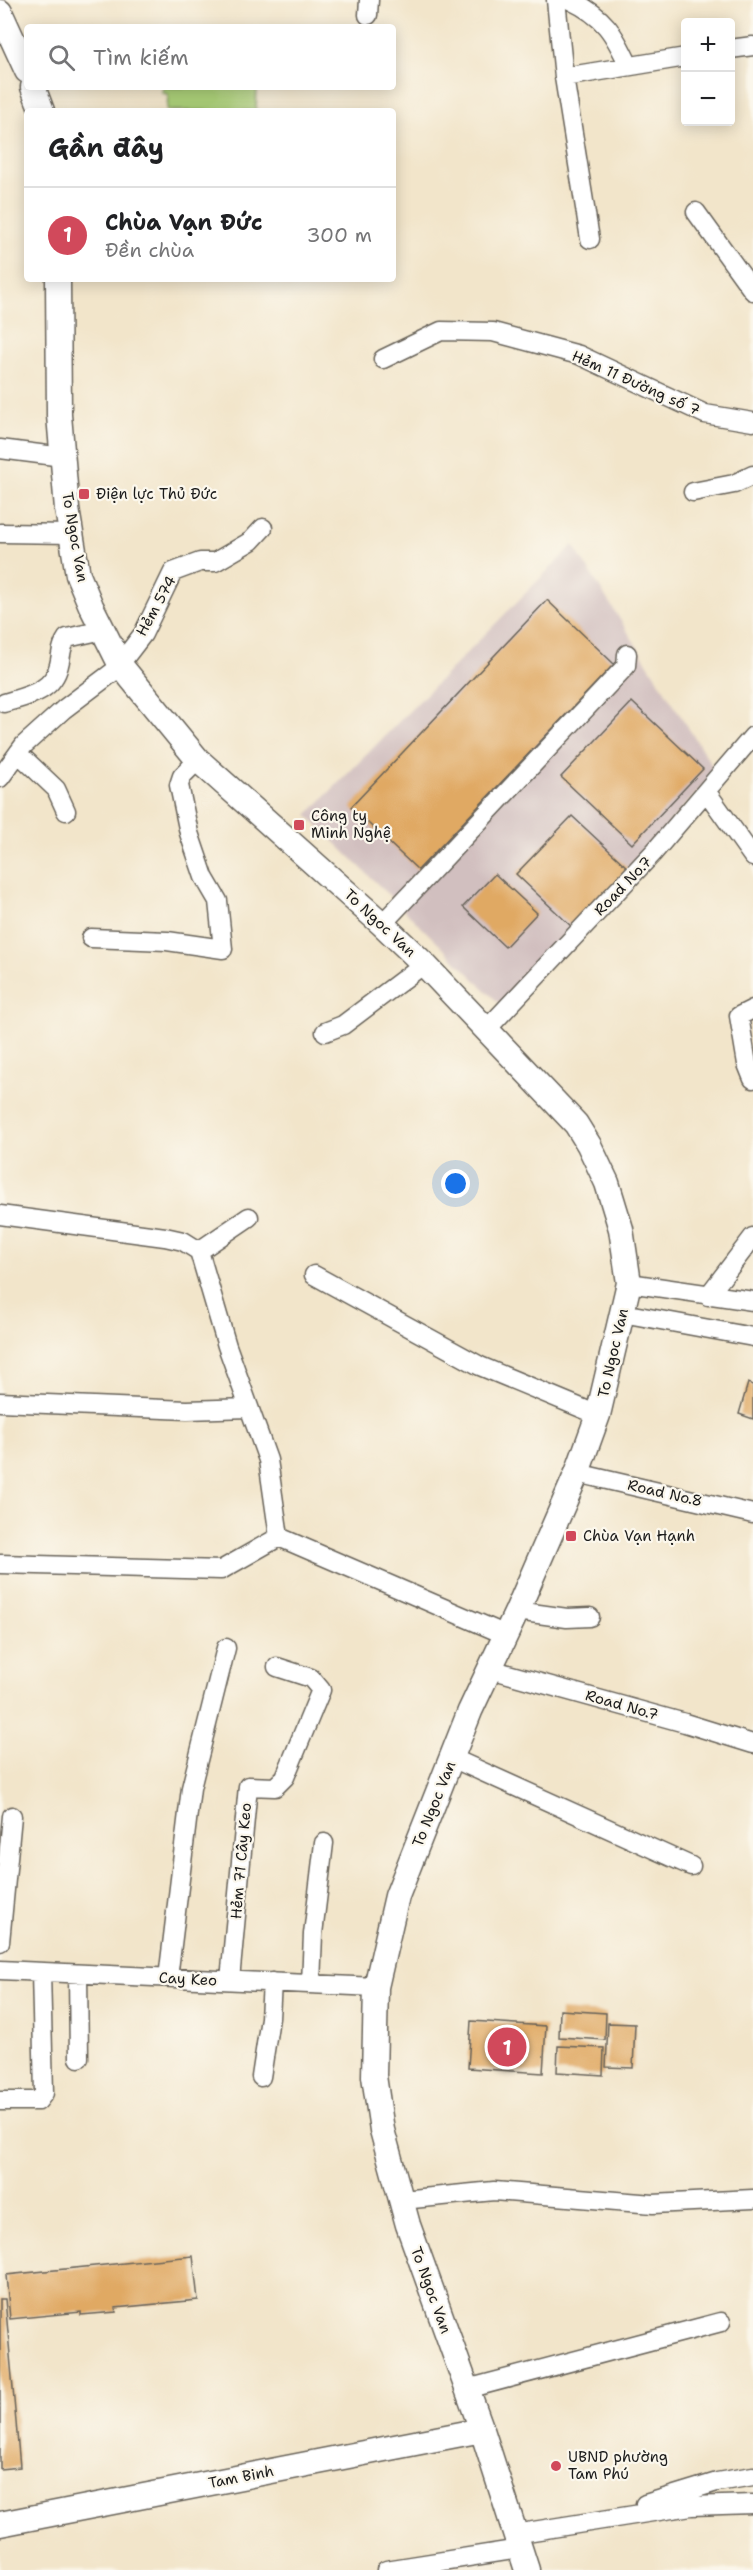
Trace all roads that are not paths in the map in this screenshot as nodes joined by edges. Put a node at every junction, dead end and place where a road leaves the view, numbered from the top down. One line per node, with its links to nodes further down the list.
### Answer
1 (556, 0): 10 (street)
2 (570, 0): 8 (street)
3 (0, 12): 4 (main road)
4 (8, 44): 9 (main road)
5 (753, 46): 6 (street)
6 (735, 48)
7 (681, 58): 8 (street)
8 (629, 66): 10 (street)
9 (24, 67)
10 (564, 77): 14 (street)
11 (34, 90): 12 (main road)
12 (41, 108)
13 (696, 212): 16 (street)
14 (590, 239)
15 (57, 282): 20 (main road, To Ngoc Van)
16 (753, 291)
17 (383, 359): 18 (street, Hẻm 11 Đường số 7)
18 (753, 422)
19 (0, 449): 20 (street)
20 (63, 457): 25 (main road, To Ngoc Van)
21 (753, 475): 22 (street)
22 (693, 492)
23 (263, 528): 28 (street, Hẻm 574)
24 (0, 533): 25 (street)
25 (73, 534): 26 (main road, To Ngoc Van)
26 (103, 630): 28 (main road, To Ngoc Van); 29 (street)
27 (627, 654): 37 (street)
28 (120, 665): 31 (street, Hẻm 574); 32 (main road, To Ngoc Van)
29 (4, 703)
30 (753, 736): 34 (street, Road No.7)
31 (18, 753): 33 (street, Hẻm 574); 35 (street)
32 (198, 760): 37 (main road, To Ngoc Van); 38 (street)
33 (0, 778)
34 (706, 791): 36 (street); 41 (street, Road No.7)
35 (66, 811)
36 (753, 858)
37 (382, 924): 39 (main road, To Ngoc Van)
38 (91, 938)
39 (424, 964): 41 (main road, To Ngoc Van); 42 (street)
40 (753, 1009): 43 (street)
41 (486, 1030): 49 (main road, To Ngoc Van)
42 (325, 1032)
43 (753, 1079)
44 (0, 1215): 47 (street)
45 (249, 1217): 47 (street)
46 (753, 1237): 50 (street)
47 (199, 1251): 55 (street)
48 (314, 1275): 56 (street)
49 (629, 1283): 50 (street); 52 (main road, To Ngoc Van)
50 (708, 1296): 51 (street)
51 (753, 1301)
52 (622, 1313): 53 (street); 56 (main road, To Ngoc Van)
53 (753, 1337)
54 (0, 1401): 55 (street)
55 (249, 1408): 59 (street)
56 (598, 1415): 57 (main road, To Ngoc Van)
57 (577, 1473): 58 (street, Road No.8); 61 (main road, To Ngoc Van)
58 (753, 1514)
59 (279, 1537): 60 (street); 63 (street)
60 (0, 1564)
61 (517, 1611): 62 (street); 63 (main road, To Ngoc Van)
62 (590, 1617)
63 (506, 1635): 66 (main road, To Ngoc Van)
64 (226, 1648): 76 (street)
65 (277, 1667): 77 (street, Hẻm 71 Cây Keo)
66 (490, 1669): 67 (street, Road No.7); 68 (main road, To Ngoc Van)
67 (753, 1744)
68 (452, 1758): 71 (street); 80 (main road, To Ngoc Van)
69 (12, 1816): 72 (street)
70 (324, 1843): 79 (street)
71 (691, 1866)
72 (0, 1942)
73 (0, 1970): 74 (street, Cay Keo)
74 (41, 1972): 75 (street, Cay Keo); 83 (street)
75 (78, 1974): 76 (street, Cay Keo); 81 (street)
76 (168, 1978): 77 (street, Cay Keo)
77 (230, 1980): 78 (street, Cay Keo)
78 (272, 1982): 79 (street, Cay Keo); 82 (street)
79 (311, 1984): 80 (street, Cay Keo)
80 (376, 1987): 85 (main road, To Ngoc Van)
81 (79, 2058)
82 (261, 2077)
83 (0, 2101)
84 (753, 2199): 85 (street)
85 (402, 2200): 87 (main road, To Ngoc Van)
86 (721, 2322): 87 (street)
87 (467, 2390): 88 (main road, To Ngoc Van)
88 (482, 2430): 92 (main road, Tam Binh); 93 (main road, To Ngoc Van)
89 (753, 2476): 91 (street)
90 (753, 2504): 91 (street)
91 (604, 2520): 93 (street)
92 (0, 2524)
93 (520, 2551): 94 (street)
94 (386, 2570)

